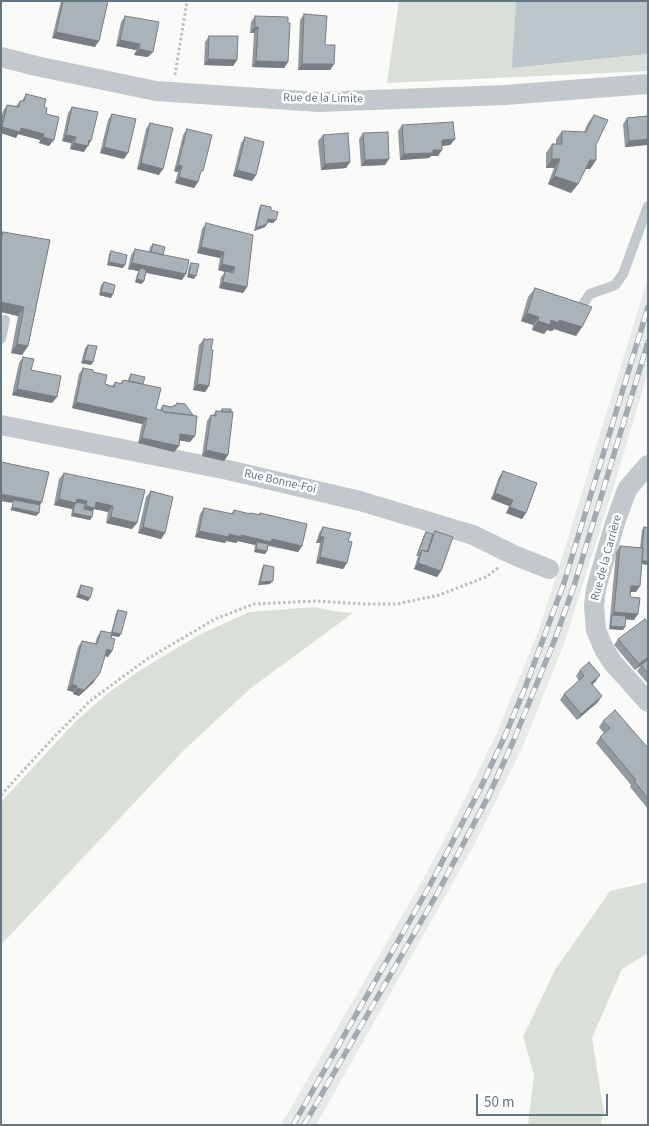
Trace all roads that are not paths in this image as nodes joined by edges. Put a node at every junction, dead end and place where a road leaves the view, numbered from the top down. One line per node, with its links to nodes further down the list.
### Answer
1 (1, 56): 2 (street, Rue de la Limite)
2 (648, 84)
3 (648, 206): 4 (lane)
4 (582, 304)
5 (6, 320): 6 (lane)
6 (1, 339)
7 (1, 425): 9 (street, Rue Bonne-Foi)
8 (648, 465): 10 (street, Rue de la Carrière)
9 (550, 569)
10 (648, 702)

